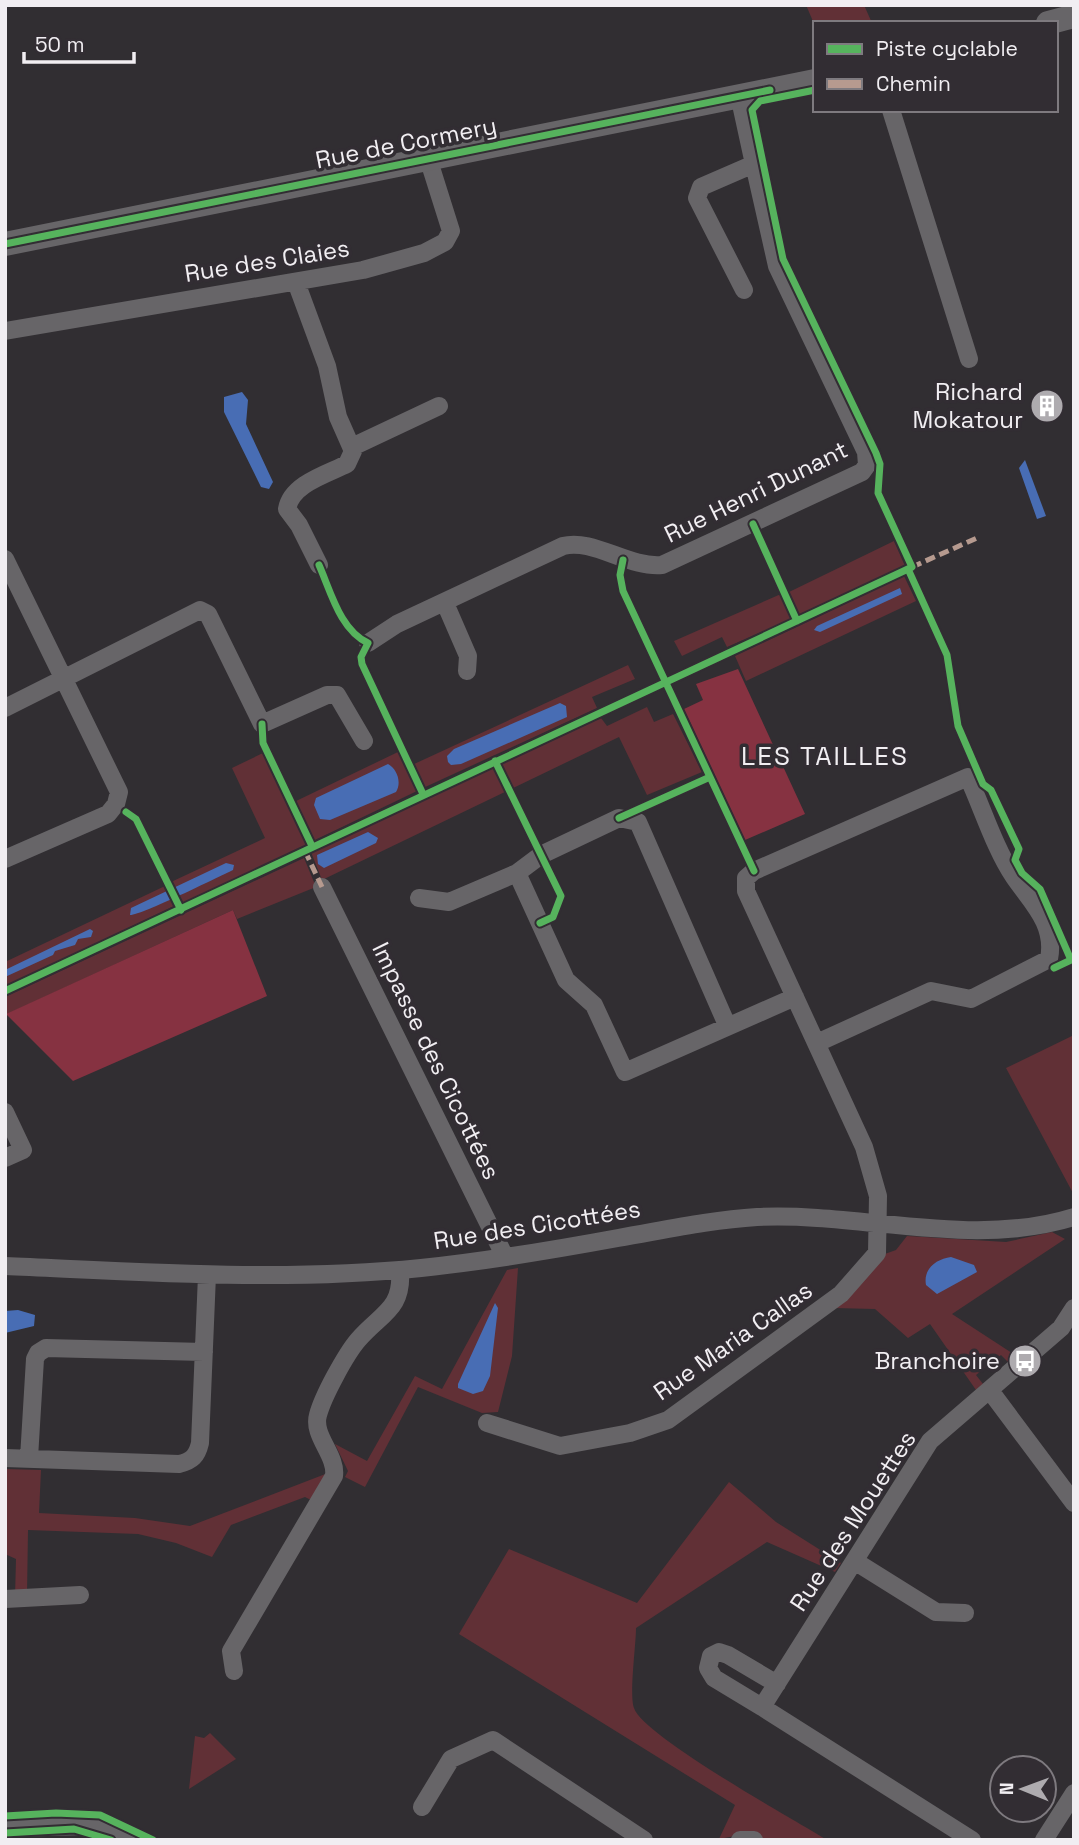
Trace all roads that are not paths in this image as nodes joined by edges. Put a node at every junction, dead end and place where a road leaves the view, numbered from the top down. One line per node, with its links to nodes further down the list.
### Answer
1 (1074, 16): 2 (main road)
2 (1055, 21)
3 (813, 81): 4 (main road, Rue de Cormery)
4 (739, 95): 6 (main road, Rue de Cormery); 7 (street)
5 (892, 112): 12 (street)
6 (428, 158): 8 (main road, Rue de Cormery); 9 (street, Rue des Claies)
7 (754, 164): 10 (street); 17 (street, Rue Henri Dunant)
8 (5, 244)
9 (296, 282): 11 (street, Rue des Claies); 14 (street)
10 (744, 289)
11 (5, 331)
12 (969, 359)
13 (439, 406): 14 (street)
14 (352, 447): 16 (street)
15 (5, 559): 20 (street)
16 (319, 565)
17 (445, 603): 18 (street, Rue Henri Dunant); 19 (street)
18 (368, 643)
19 (467, 671)
20 (63, 680): 21 (street); 22 (street); 23 (street)
21 (5, 708)
22 (365, 741)
23 (5, 859)
24 (517, 873): 26 (street); 28 (street); 28 (street)
25 (322, 887): 34 (street, Impasse des Cicottées)
26 (419, 898)
27 (795, 997): 28 (street); 29 (street, Rue Maria Callas); 29 (street, Rue Maria Callas)
28 (727, 1025)
29 (817, 1043): 32 (street, Rue Maria Callas)
30 (5, 1112): 31 (street)
31 (5, 1158)
32 (878, 1222): 33 (street, Rue des Cicottées); 34 (street, Rue des Cicottées); 41 (street, Rue Maria Callas)
33 (1073, 1223)
34 (505, 1256): 36 (street, Rue des Cicottées)
35 (5, 1266): 37 (street, Rue des Cicottées)
36 (400, 1270): 37 (street, Rue des Cicottées); 49 (street)
37 (207, 1275): 39 (street)
38 (1074, 1308): 40 (street, Rue des Mouettes)
39 (204, 1352): 43 (street); 43 (street)
40 (991, 1392): 44 (street); 45 (street, Rue des Mouettes)
41 (487, 1423)
42 (5, 1458): 43 (street)
43 (29, 1458)
44 (1074, 1503)
45 (856, 1562): 48 (street); 50 (street, Rue des Mouettes)
46 (80, 1595): 47 (street)
47 (5, 1599)
48 (965, 1613)
49 (234, 1671)
50 (776, 1684): 51 (street, Rue des Mouettes); 51 (street)
51 (762, 1707): 59 (street)
52 (1074, 1793): 60 (street)
53 (422, 1807): 56 (street)
54 (5, 1825): 55 (main road)
55 (132, 1840)
56 (644, 1840)
57 (740, 1840): 58 (street)
58 (754, 1840)
59 (971, 1840)
60 (1044, 1840)

